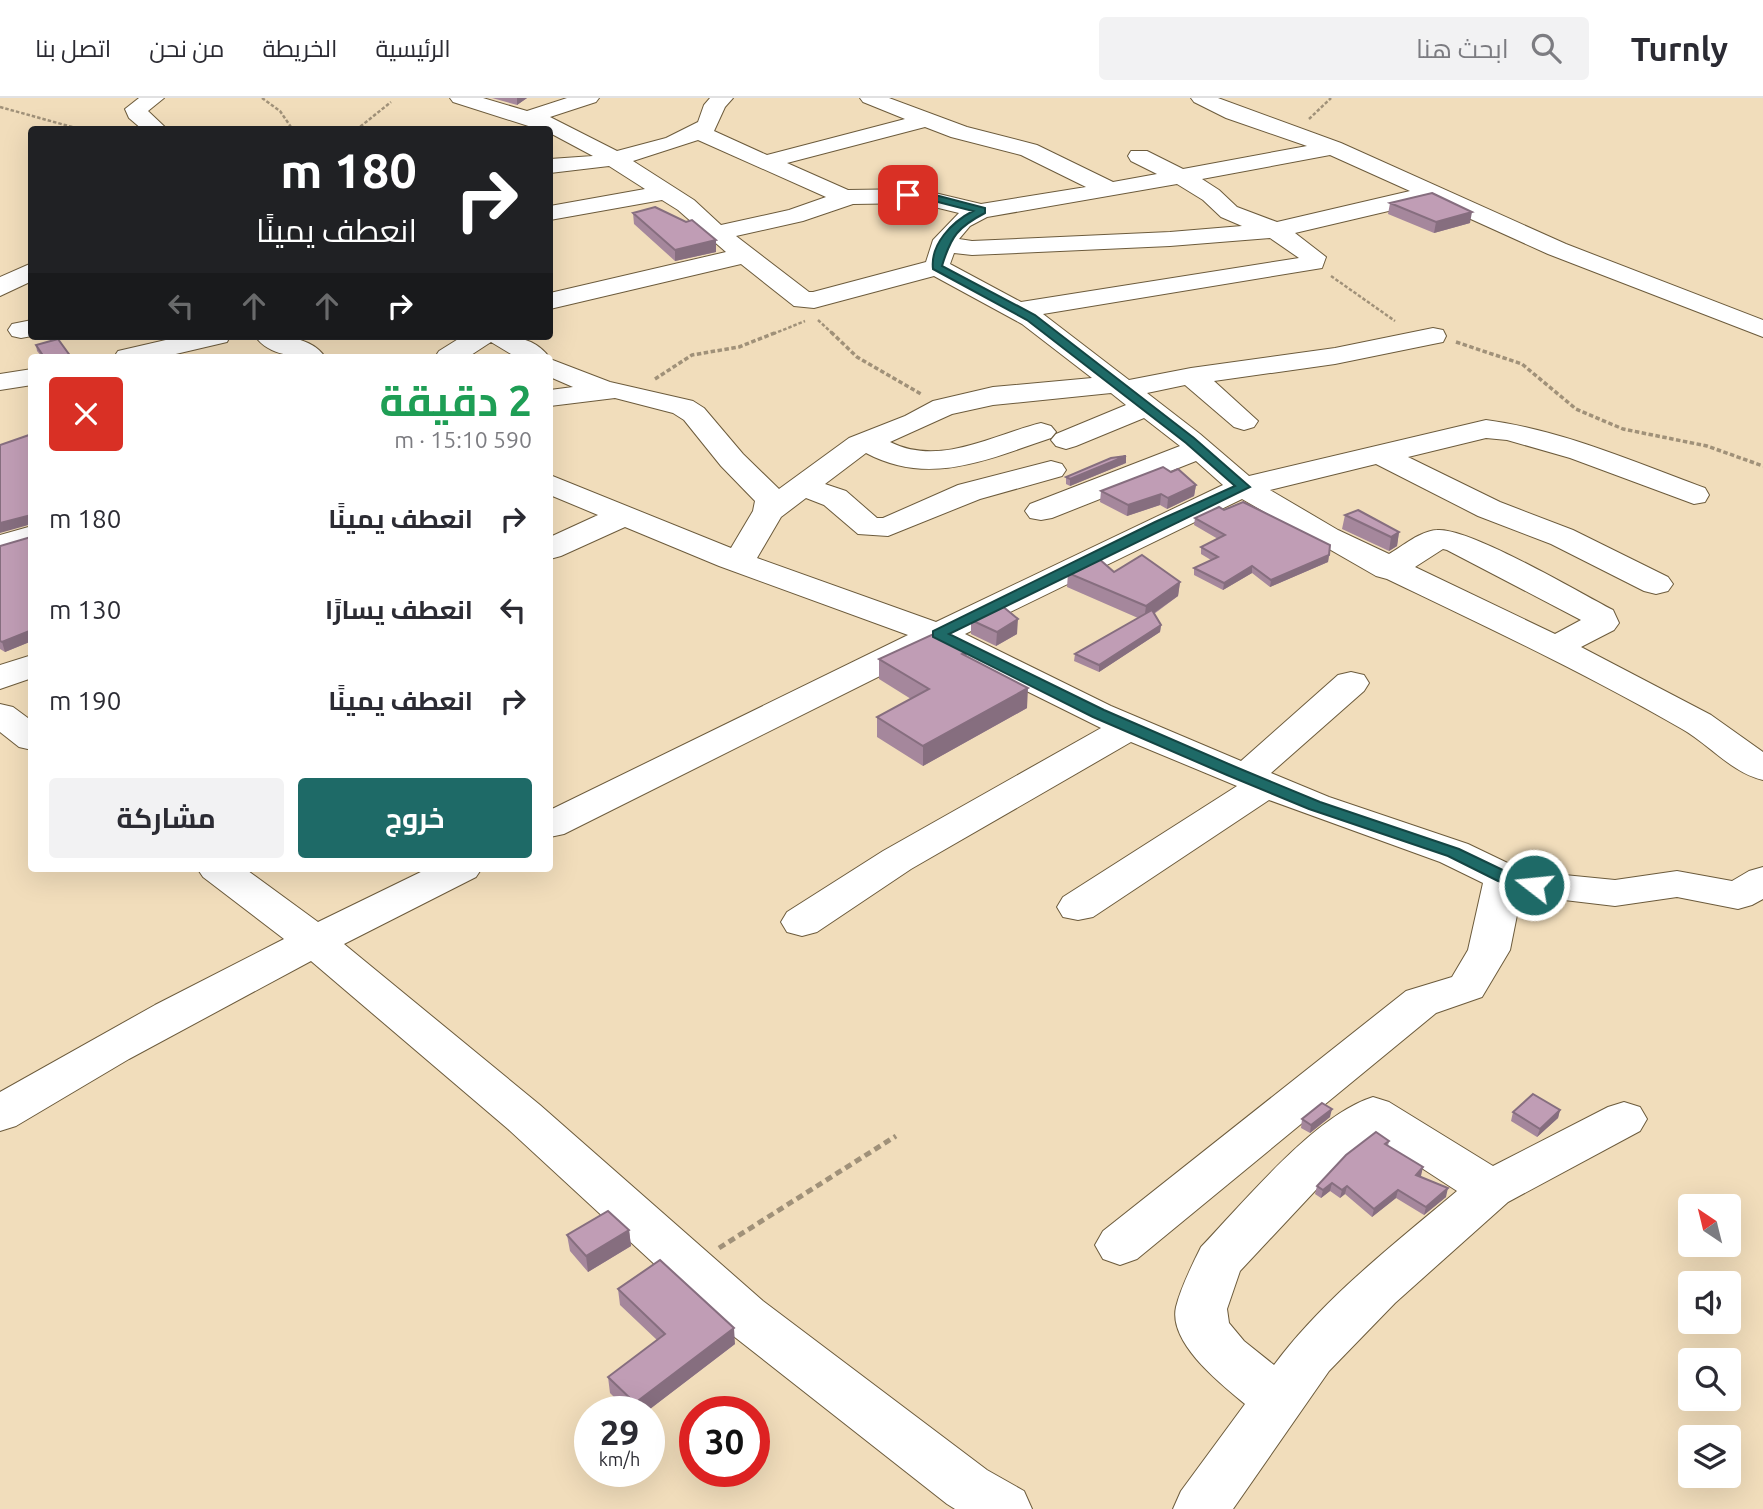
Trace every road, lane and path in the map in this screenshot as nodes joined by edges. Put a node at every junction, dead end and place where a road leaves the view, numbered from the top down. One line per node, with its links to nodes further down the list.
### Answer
1 (154, 98): 13 (street)
2 (262, 98): 14 (path)
3 (460, 98): 10 (street)
4 (723, 98): 18 (street)
5 (870, 98): 11 (street)
6 (1201, 98): 20 (street)
7 (391, 102): 15 (path)
8 (0, 107): 12 (path)
9 (592, 108): 10 (street); 16 (street)
10 (525, 110): 16 (street)
11 (925, 120): 23 (street); 26 (street)
12 (69, 126)
13 (152, 126)
14 (290, 126)
15 (361, 126)
16 (559, 129): 19 (street)
17 (651, 129): 19 (street)
18 (698, 131): 22 (street); 23 (street)
19 (591, 145): 22 (street)
20 (1333, 148): 25 (street); 28 (street)
21 (1139, 156): 25 (street)
22 (614, 159): 24 (street); 27 (street)
23 (765, 162): 29 (street)
24 (553, 166)
25 (1180, 177): 26 (street); 32 (street)
26 (1110, 190): 30 (street)
27 (663, 193): 31 (street); 33 (street)
28 (1434, 193): 32 (street); 41 (street)
29 (847, 198): 30 (street); 33 (street)
30 (981, 211): 35 (street)
31 (553, 213)
32 (1275, 230): 35 (street); 36 (street)
33 (716, 233): 34 (street)
34 (747, 255): 35 (street); 39 (street)
35 (940, 255): 40 (street)
36 (1313, 263): 40 (street); 42 (path)
37 (28, 272): 38 (street)
38 (0, 288)
39 (553, 300)
40 (1016, 312): 56 (street)
41 (1763, 329)
42 (1433, 336): 52 (street); 63 (path)
43 (191, 340): 47 (street)
44 (276, 340): 48 (street)
45 (476, 340): 49 (street)
46 (507, 340): 50 (street)
47 (139, 348)
48 (305, 354)
49 (454, 354)
50 (530, 354)
51 (553, 368): 55 (street)
52 (1191, 376): 56 (street); 59 (street)
53 (28, 378): 54 (street)
54 (0, 382)
55 (617, 392): 57 (street); 58 (path); 69 (street)
56 (1130, 394): 58 (street); 60 (street); 61 (street)
57 (553, 398)
58 (943, 407): 60 (street)
59 (1244, 421)
60 (866, 441): 66 (street)
61 (1200, 449): 67 (street); 70 (street)
62 (1381, 455): 67 (street); 68 (street); 75 (street)
63 (1763, 466)
64 (1051, 470): 66 (street)
65 (553, 485): 71 (street)
66 (802, 486): 69 (street)
67 (1243, 487): 77 (street); 80 (street)
68 (1694, 495)
69 (769, 511): 76 (street)
70 (1041, 511)
71 (623, 516): 74 (street); 76 (street)
72 (28, 536): 73 (street)
73 (0, 545)
74 (553, 548)
75 (1599, 556): 78 (street); 79 (street)
76 (738, 562): 80 (street)
77 (1388, 569): 78 (street); 81 (street)
78 (1528, 579): 81 (street)
79 (1656, 584)
80 (938, 634): 88 (street); 92 (street)
81 (1555, 647): 90 (street)
82 (28, 667): 83 (street)
83 (0, 678)
84 (1351, 683): 91 (street)
85 (28, 685): 86 (street)
86 (0, 692)
87 (0, 715): 89 (street)
88 (1130, 727): 91 (street); 98 (street)
89 (28, 736)
90 (1763, 769)
91 (1255, 781): 95 (street); 97 (street)
92 (553, 824)
93 (222, 872): 99 (street)
94 (454, 872): 99 (street)
95 (1504, 877): 96 (street); 104 (street)
96 (1763, 880)
97 (1079, 907)
98 (802, 922)
99 (312, 942): 100 (street); 105 (street)
100 (0, 1114)
101 (1624, 1119): 103 (street)
102 (896, 1136): 105 (path)
103 (1491, 1189): 106 (street); 106 (street)
104 (1120, 1245)
105 (689, 1267): 107 (street)
106 (1279, 1402): 108 (street)
107 (1004, 1509)
108 (1201, 1509)

